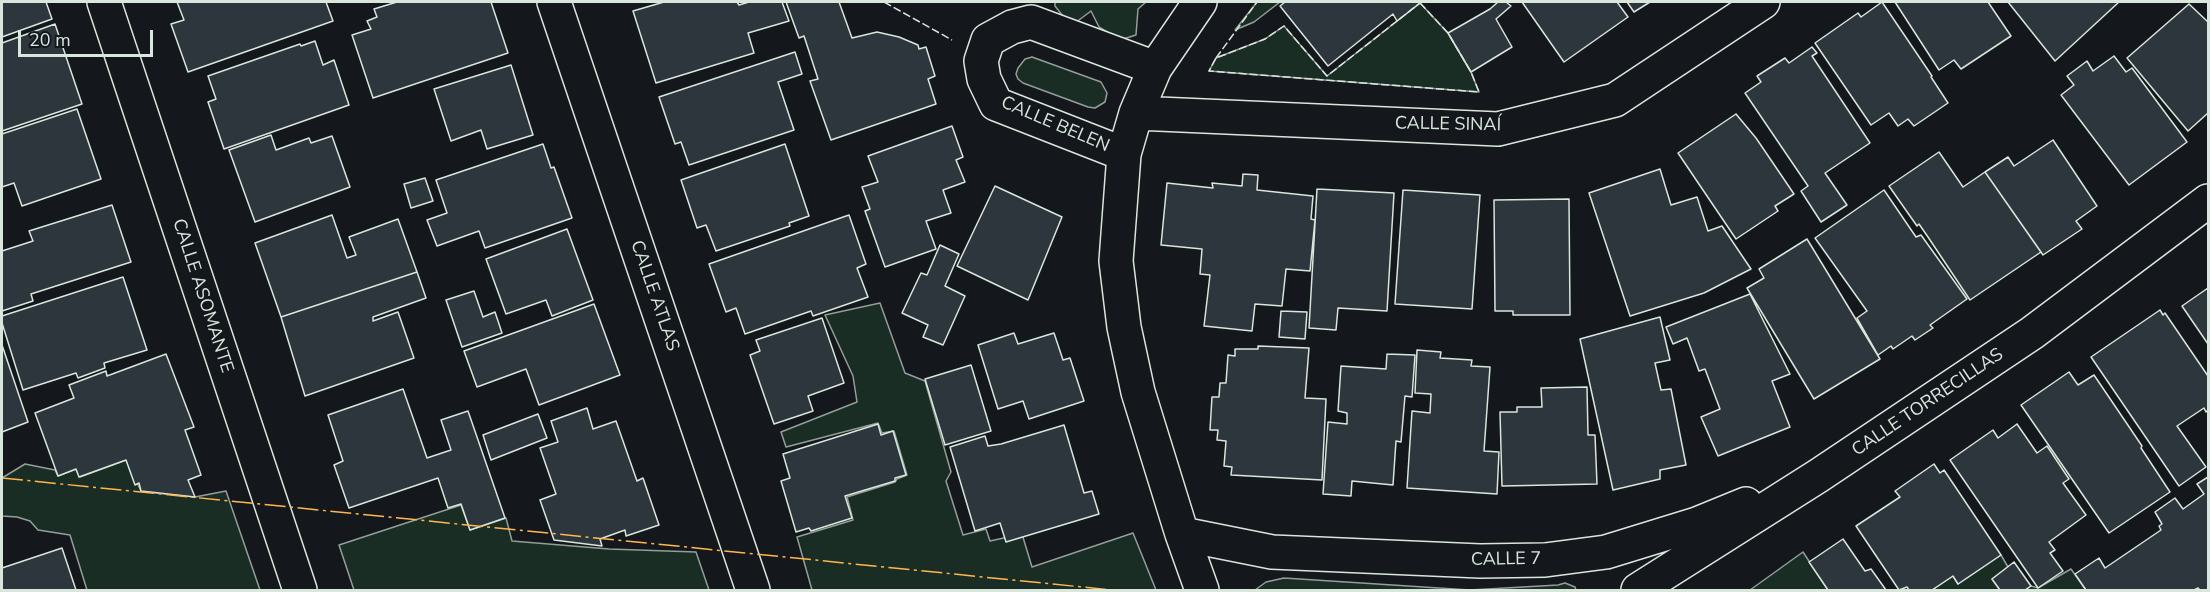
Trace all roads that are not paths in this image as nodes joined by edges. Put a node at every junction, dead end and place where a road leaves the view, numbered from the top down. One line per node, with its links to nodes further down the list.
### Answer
1 (104, 2): 11 (street, CALLE ASOMANTE)
2 (554, 2): 12 (street, CALLE ATLAS)
3 (1200, 2): 5 (street)
4 (1763, 2): 6 (street, CALLE SINAÍ)
5 (1155, 68): 6 (street); 7 (street, CALLE BELEN)
6 (1136, 113): 7 (street)
7 (1124, 154): 10 (street, CALLE BELEN)
8 (2208, 201): 9 (street, CALLE TORRECILLAS)
9 (1818, 476): 10 (street, CALLE 7); 14 (street, CALLE TORRECILLAS)
10 (1182, 534): 13 (street, CALLE BELEN)
11 (300, 591)
12 (753, 591)
13 (1202, 591)
14 (1638, 591)

